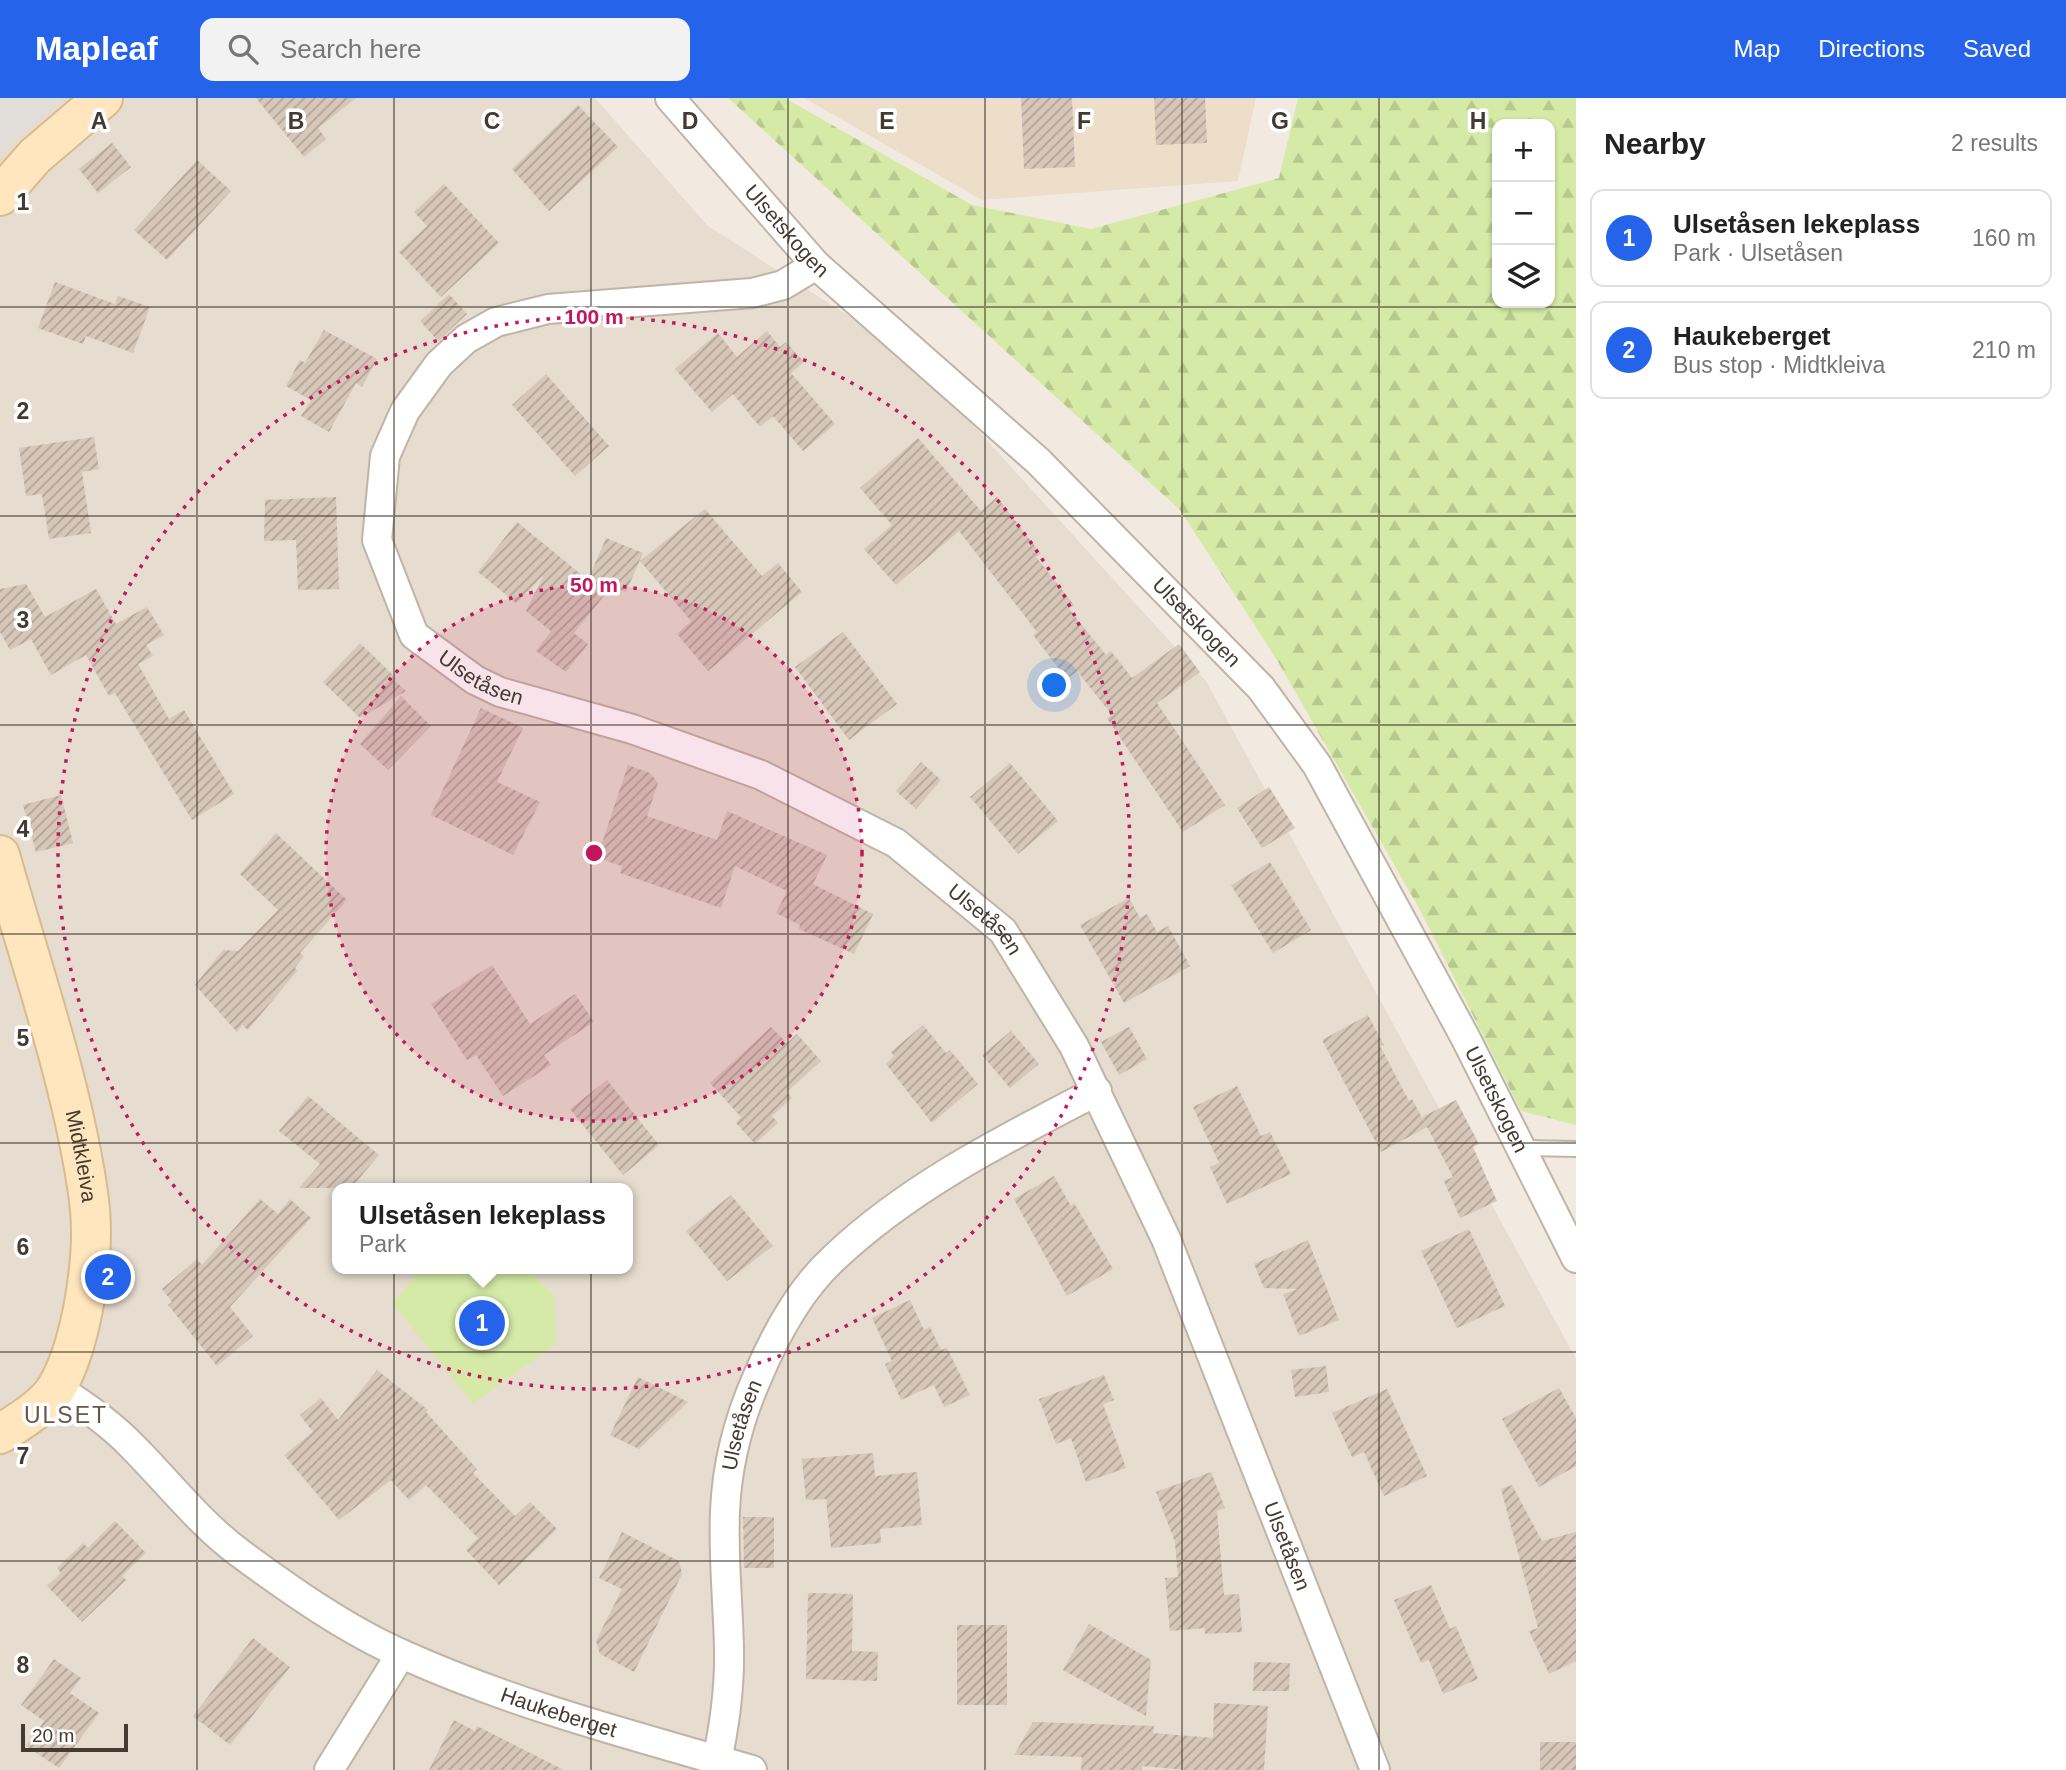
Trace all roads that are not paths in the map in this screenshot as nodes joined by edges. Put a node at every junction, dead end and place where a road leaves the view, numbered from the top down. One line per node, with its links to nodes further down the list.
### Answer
1 (103, 98): 3 (street)
2 (670, 98): 4 (street, Ulsetskogen)
3 (0, 196)
4 (816, 265): 6 (street, Ulsetåsen); 7 (street, Ulsetskogen)
5 (0, 855): 10 (street, Midtkleiva)
6 (1097, 1091): 13 (street, Ulsetåsen); 16 (street, Ulsetåsen)
7 (1522, 1148): 8 (lane); 9 (street, Ulsetskogen)
8 (1576, 1149)
9 (1576, 1258)
10 (57, 1388): 11 (street, Midtkleiva); 12 (street, Haukeberget)
11 (0, 1434)
12 (401, 1654): 13 (street, Haukeberget); 14 (street)
13 (716, 1765): 15 (street, Haukeberget)
14 (329, 1770)
15 (752, 1770)
16 (1375, 1770)

